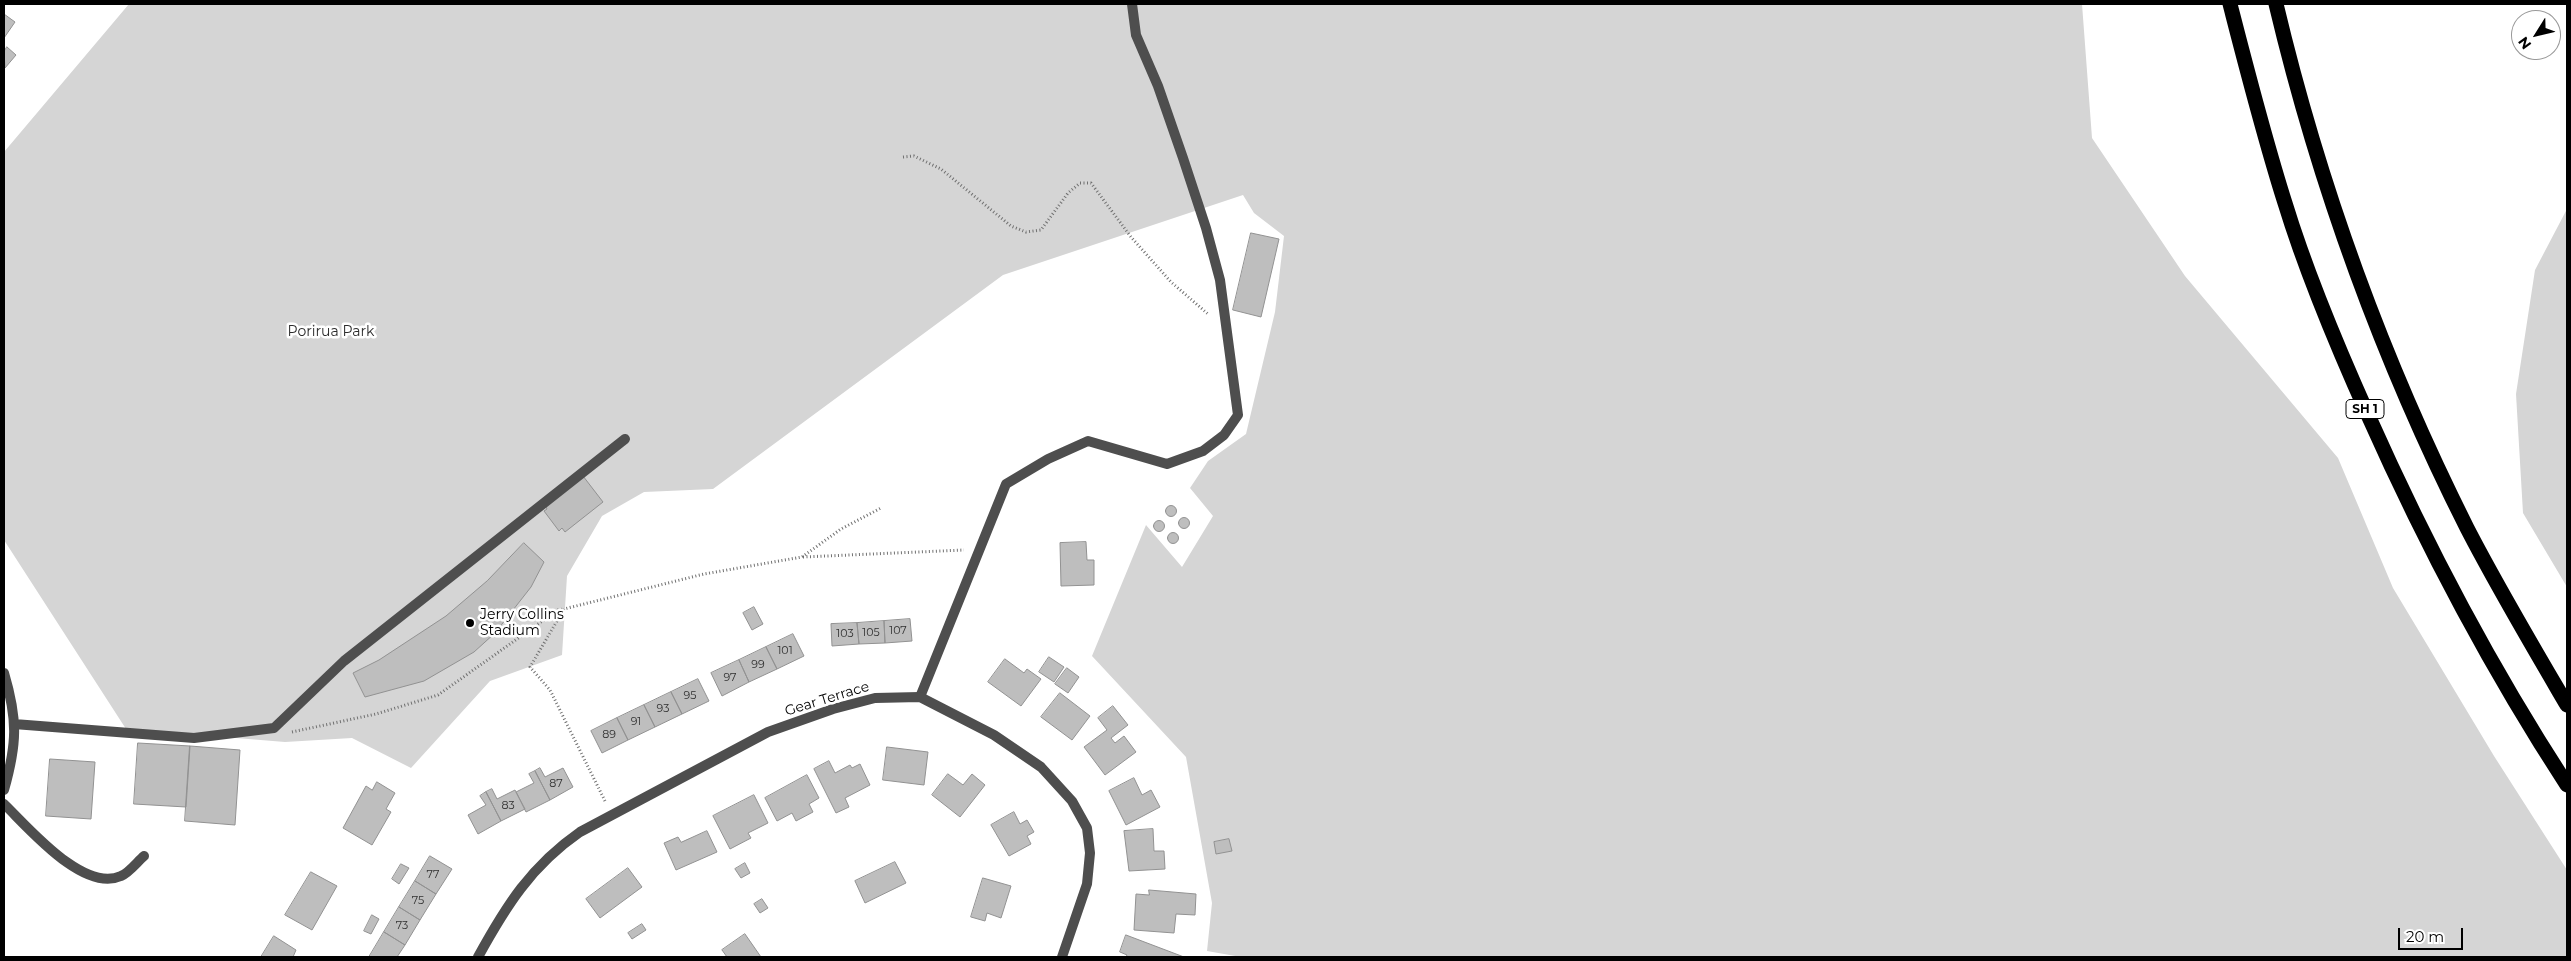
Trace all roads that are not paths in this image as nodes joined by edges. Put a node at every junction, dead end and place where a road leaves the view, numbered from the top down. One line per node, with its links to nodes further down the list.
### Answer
1 (1132, 4): 6 (street)
2 (2230, 4): 9 (highway, SH 1)
3 (2276, 4): 7 (highway)
4 (626, 439): 8 (street)
5 (4, 673): 8 (street)
6 (920, 697): 13 (street, Gear Terrace); 14 (street, Gear Terrace)
7 (2567, 705)
8 (14, 724): 10 (street)
9 (2567, 785)
10 (4, 790)
11 (4, 804): 12 (street)
12 (144, 856)
13 (478, 957)
14 (1062, 957)

